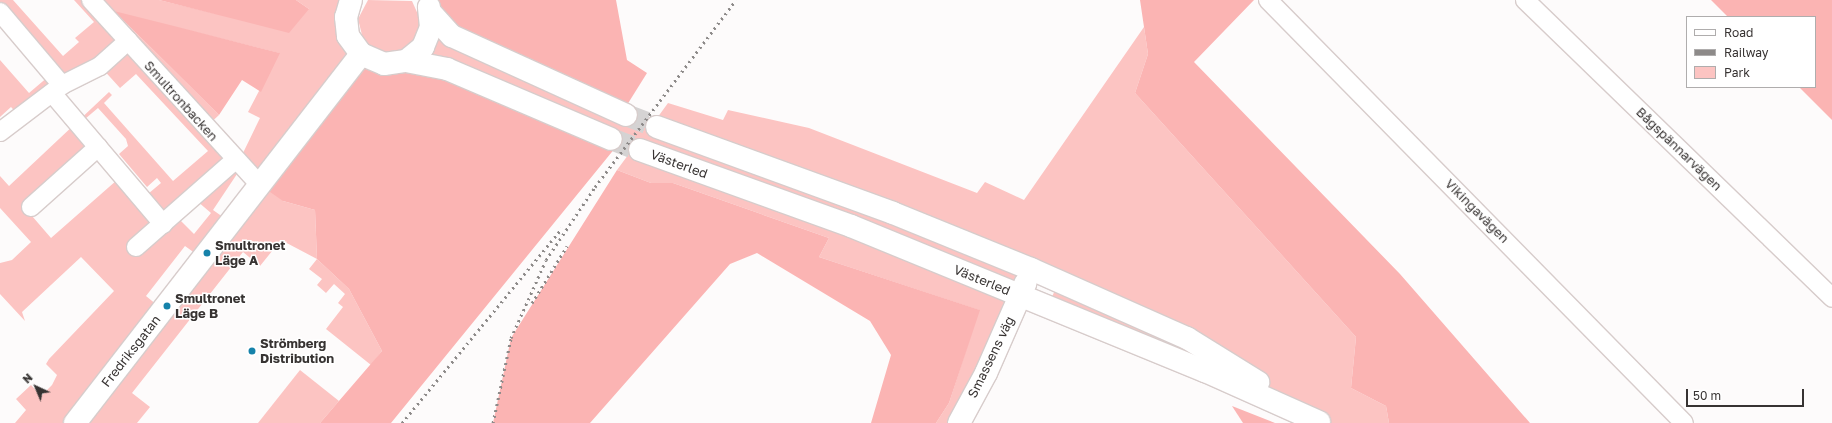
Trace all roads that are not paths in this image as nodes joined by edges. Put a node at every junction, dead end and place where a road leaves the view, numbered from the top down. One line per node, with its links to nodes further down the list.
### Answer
1 (91, 0): 8 (street, Smultronbacken)
2 (332, 0): 6 (street)
3 (1268, 0): 29 (street, Vikingavägen)
4 (1525, 0): 25 (street, Bågspännarvägen)
5 (428, 7): 10 (street); 12 (street)
6 (348, 9): 9 (street)
7 (0, 12): 11 (street)
8 (128, 41): 11 (street); 18 (street, Smultronbacken)
9 (357, 49): 10 (street); 19 (street, Fredriksgatan)
10 (406, 61): 15 (street)
11 (57, 89): 14 (street); 16 (street)
12 (626, 115)
13 (657, 127): 23 (street, Västerled)
14 (0, 132)
15 (611, 139)
16 (98, 147): 20 (street); 21 (street)
17 (640, 150): 24 (street, Västerled)
18 (234, 160): 19 (street, Smultronbacken); 21 (street)
19 (260, 185): 27 (street, Fredriksgatan)
20 (31, 207)
21 (163, 224): 22 (street)
22 (136, 247)
23 (1031, 269): 24 (street, Smassens väg); 26 (street, Västerled)
24 (1021, 295): 26 (street, Västerled); 28 (street, Smassens väg)
25 (1832, 298)
26 (1320, 422)
27 (75, 423)
28 (958, 423)
29 (1684, 423)

